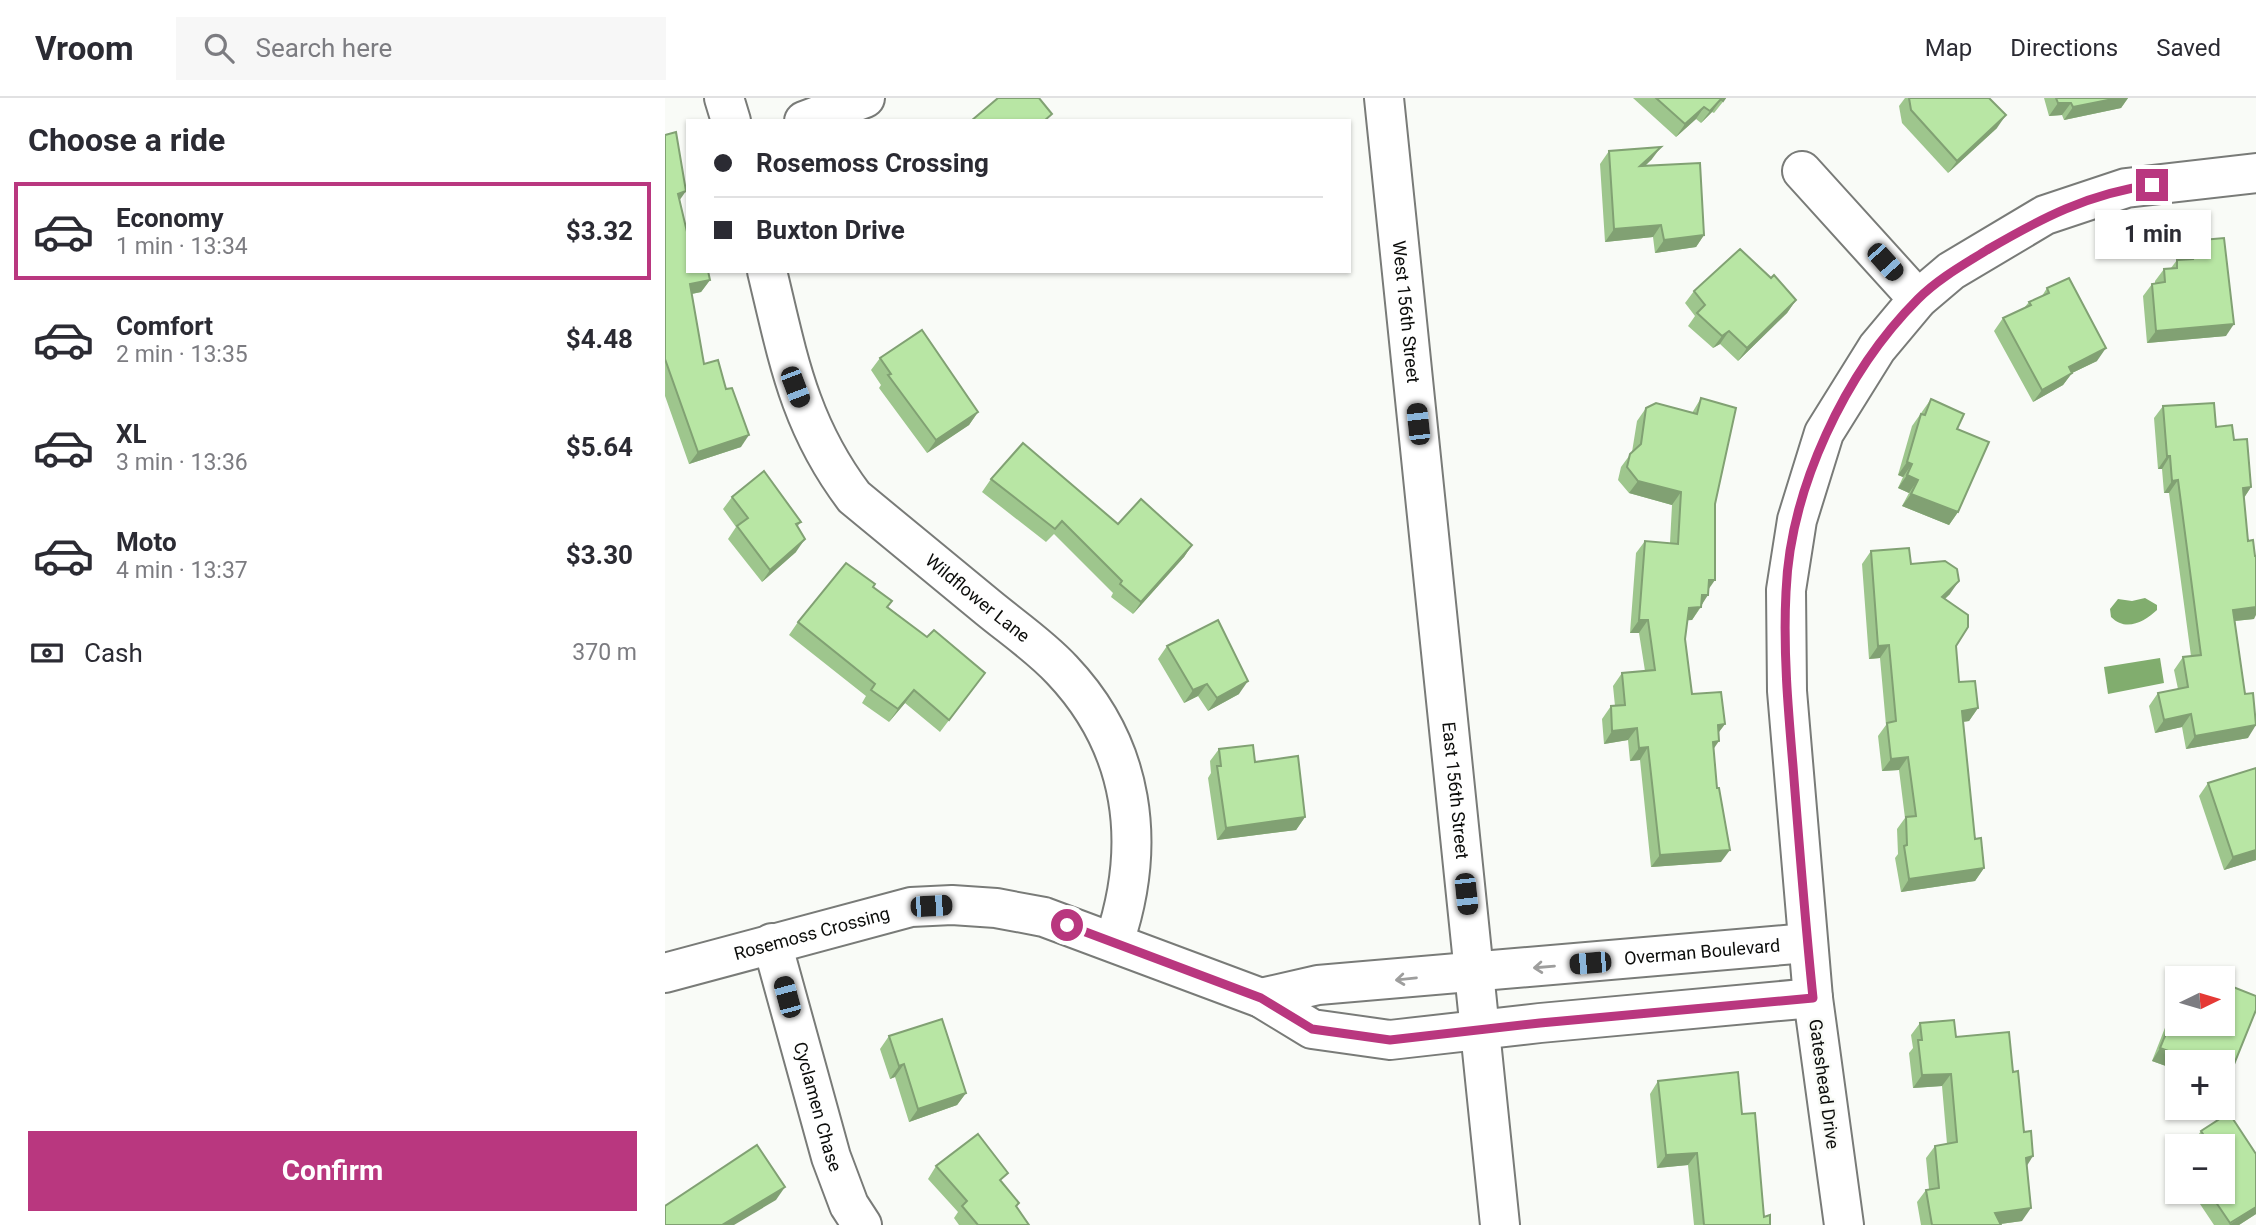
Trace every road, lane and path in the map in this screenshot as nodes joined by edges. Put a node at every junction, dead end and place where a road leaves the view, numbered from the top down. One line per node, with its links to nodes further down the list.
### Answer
1 (724, 98): 4 (street)
2 (865, 98): 5 (street)
3 (1384, 98): 10 (street, West 156th Street)
4 (730, 119)
5 (809, 119)
6 (1802, 171): 9 (street)
7 (2256, 173): 9 (street, Gateshead Drive)
8 (767, 273): 11 (street, Wildflower Lane)
9 (1918, 299): 13 (street, Gateshead Drive)
10 (1437, 609): 14 (street, East 156th Street)
11 (1114, 942): 12 (street, Rosemoss Crossing); 16 (street, Rosemoss Crossing)
12 (772, 943): 15 (street, Rosemoss Crossing); 19 (street, Cyclamen Chase)
13 (1807, 943): 14 (street, Overman Boulevard, one-way to 14); 17 (street, Gateshead Drive)
14 (1474, 972): 16 (street, Overman Boulevard, one-way to 16); 18 (street, East 156th Street)
15 (665, 973)
16 (1261, 998): 18 (street, Rosemoss Crossing)
17 (1813, 998): 18 (street, Rosemoss Crossing); 21 (street, Gateshead Drive)
18 (1480, 1031): 20 (street, East 156th Street)
19 (862, 1225)
20 (1500, 1225)
21 (1844, 1225)

